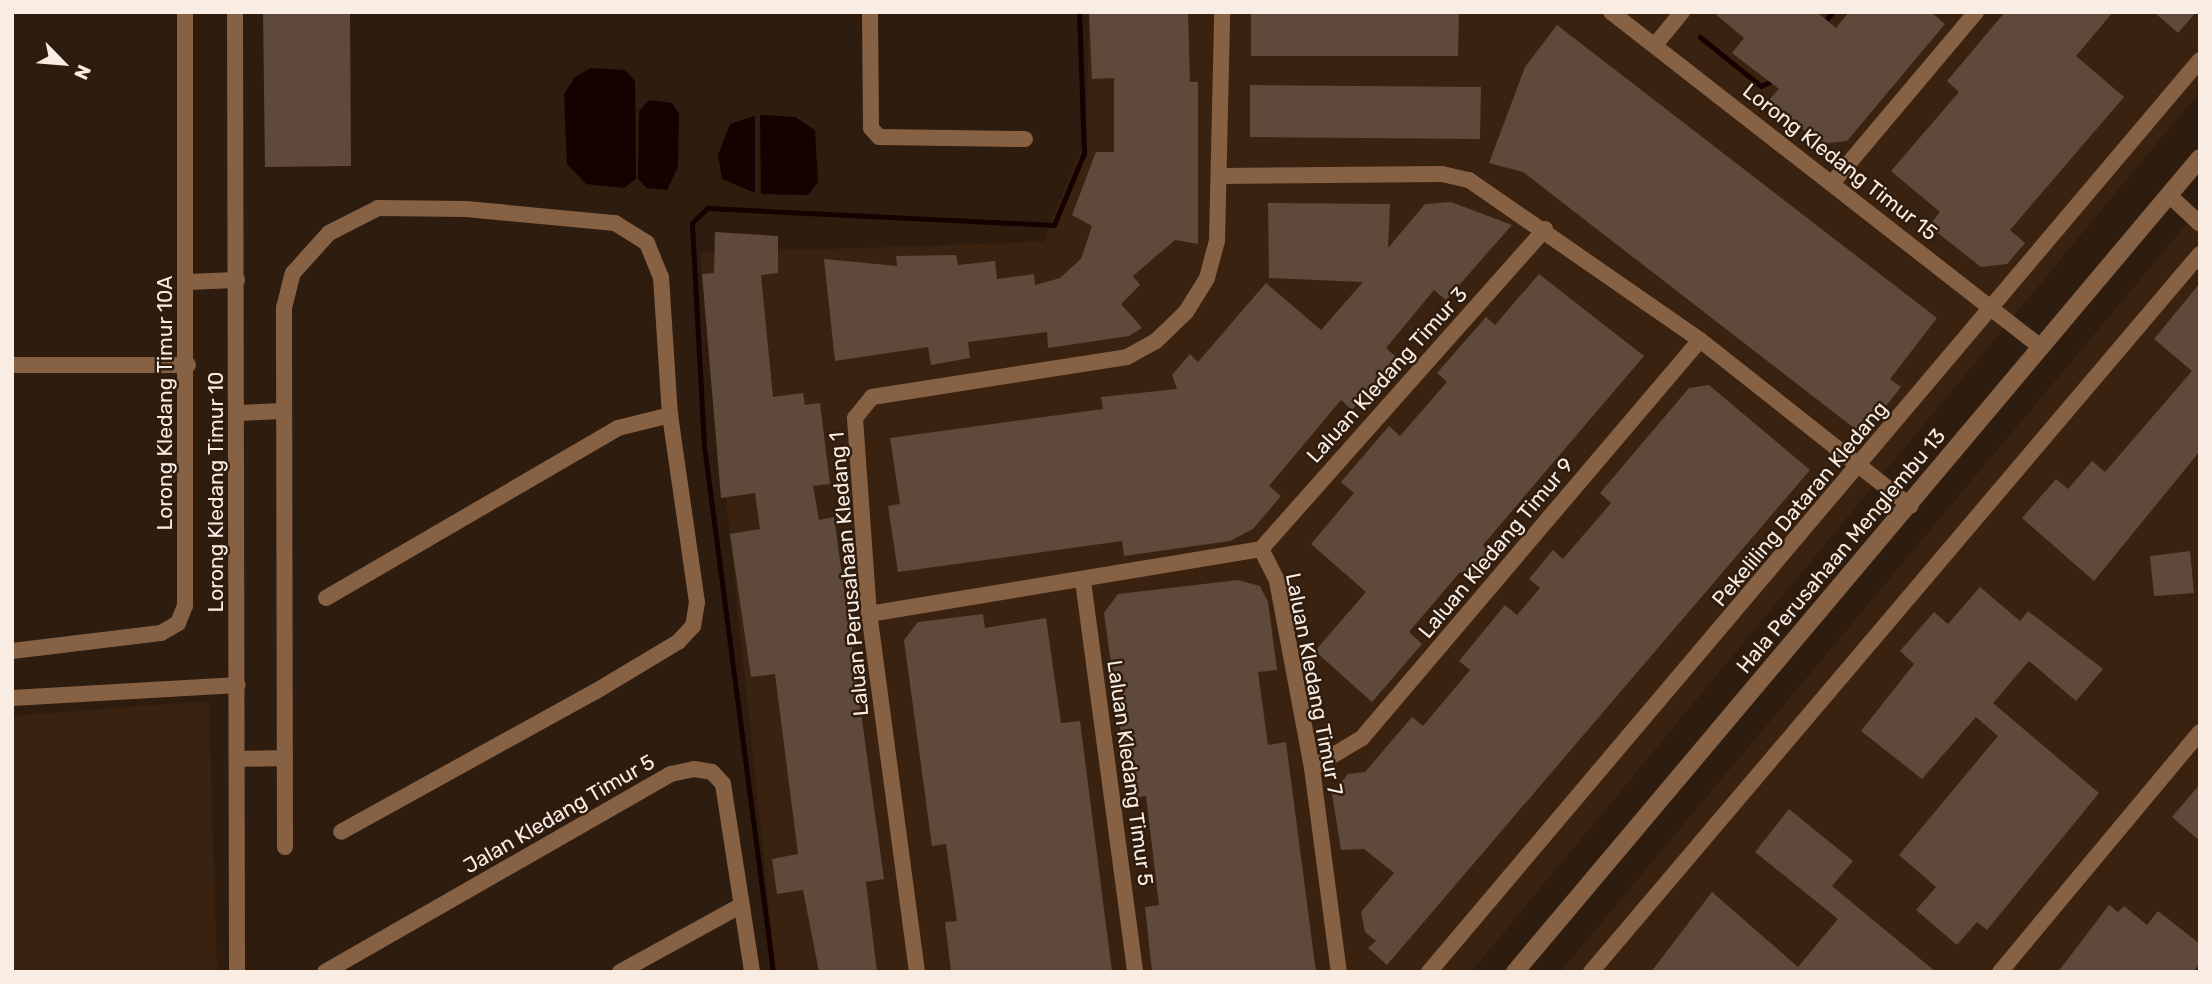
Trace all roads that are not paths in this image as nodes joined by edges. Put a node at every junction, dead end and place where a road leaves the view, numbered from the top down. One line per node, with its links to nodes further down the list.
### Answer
1 (185, 12): 19 (street, Lorong Kledang Timur 10A)
2 (235, 12): 18 (street, Lorong Kledang Timur 10)
3 (870, 12): 10 (street)
4 (1222, 12): 12 (street, Laluan Perusahaan Kledang 1)
5 (1611, 12): 8 (street, Lorong Kledang Timur 15)
6 (1682, 12): 8 (street)
7 (1976, 12): 13 (street)
8 (1655, 45): 13 (street, Lorong Kledang Timur 15)
9 (2200, 60): 20 (street, Pekeliling Dataran Kledang)
10 (1025, 139)
11 (2200, 158): 14 (street, Hala Perusahaan Menglembu 13)
12 (1219, 176): 16 (street); 33 (street, Laluan Perusahaan Kledang 1)
13 (1833, 182): 20 (street, Lorong Kledang Timur 15)
14 (2169, 195): 15 (street); 22 (street, Hala Perusahaan Menglembu 13)
15 (2200, 224)
16 (1545, 229): 21 (street); 30 (street, Laluan Kledang Timur 3)
17 (2200, 254): 53 (street)
18 (237, 280): 19 (street); 26 (street, Lorong Kledang Timur 10)
19 (187, 282): 24 (street, Lorong Kledang Timur 10A)
20 (1992, 308): 22 (street, Lorong Kledang Timur 15); 28 (street, Pekeliling Dataran Kledang)
21 (1700, 340): 28 (street); 40 (street, Laluan Kledang Timur 9)
22 (2042, 348): 29 (street, Hala Perusahaan Menglembu 13)
23 (12, 365): 24 (street)
24 (188, 365): 34 (street, Lorong Kledang Timur 10A)
25 (284, 411): 26 (street); 27 (street); 38 (street)
26 (237, 413): 35 (street, Lorong Kledang Timur 10)
27 (670, 415): 32 (street); 41 (street)
28 (1860, 466): 29 (street); 51 (street, Pekeliling Dataran Kledang)
29 (1910, 506): 52 (street, Hala Perusahaan Menglembu 13)
30 (1261, 549): 31 (street); 40 (street, Laluan Kledang Timur 7)
31 (1083, 581): 33 (street); 49 (street, Laluan Kledang Timur 5)
32 (326, 598)
33 (869, 614): 48 (street, Laluan Perusahaan Kledang 1)
34 (12, 651)
35 (238, 685): 36 (street); 39 (street, Lorong Kledang Timur 10)
36 (12, 698)
37 (2200, 732): 54 (street)
38 (285, 758): 39 (street); 42 (street)
39 (237, 759): 44 (street, Lorong Kledang Timur 10)
40 (1312, 768): 50 (street, Laluan Kledang Timur 7)
41 (341, 832)
42 (285, 847)
43 (742, 905): 45 (street, Jalan Kledang Timur 5); 46 (street); 47 (street, Jalan Kledang Timur 5)
44 (237, 972)
45 (325, 972)
46 (620, 972)
47 (752, 972)
48 (916, 972)
49 (1135, 972)
50 (1339, 972)
51 (1429, 972)
52 (1515, 972)
53 (1591, 972)
54 (2000, 972)

